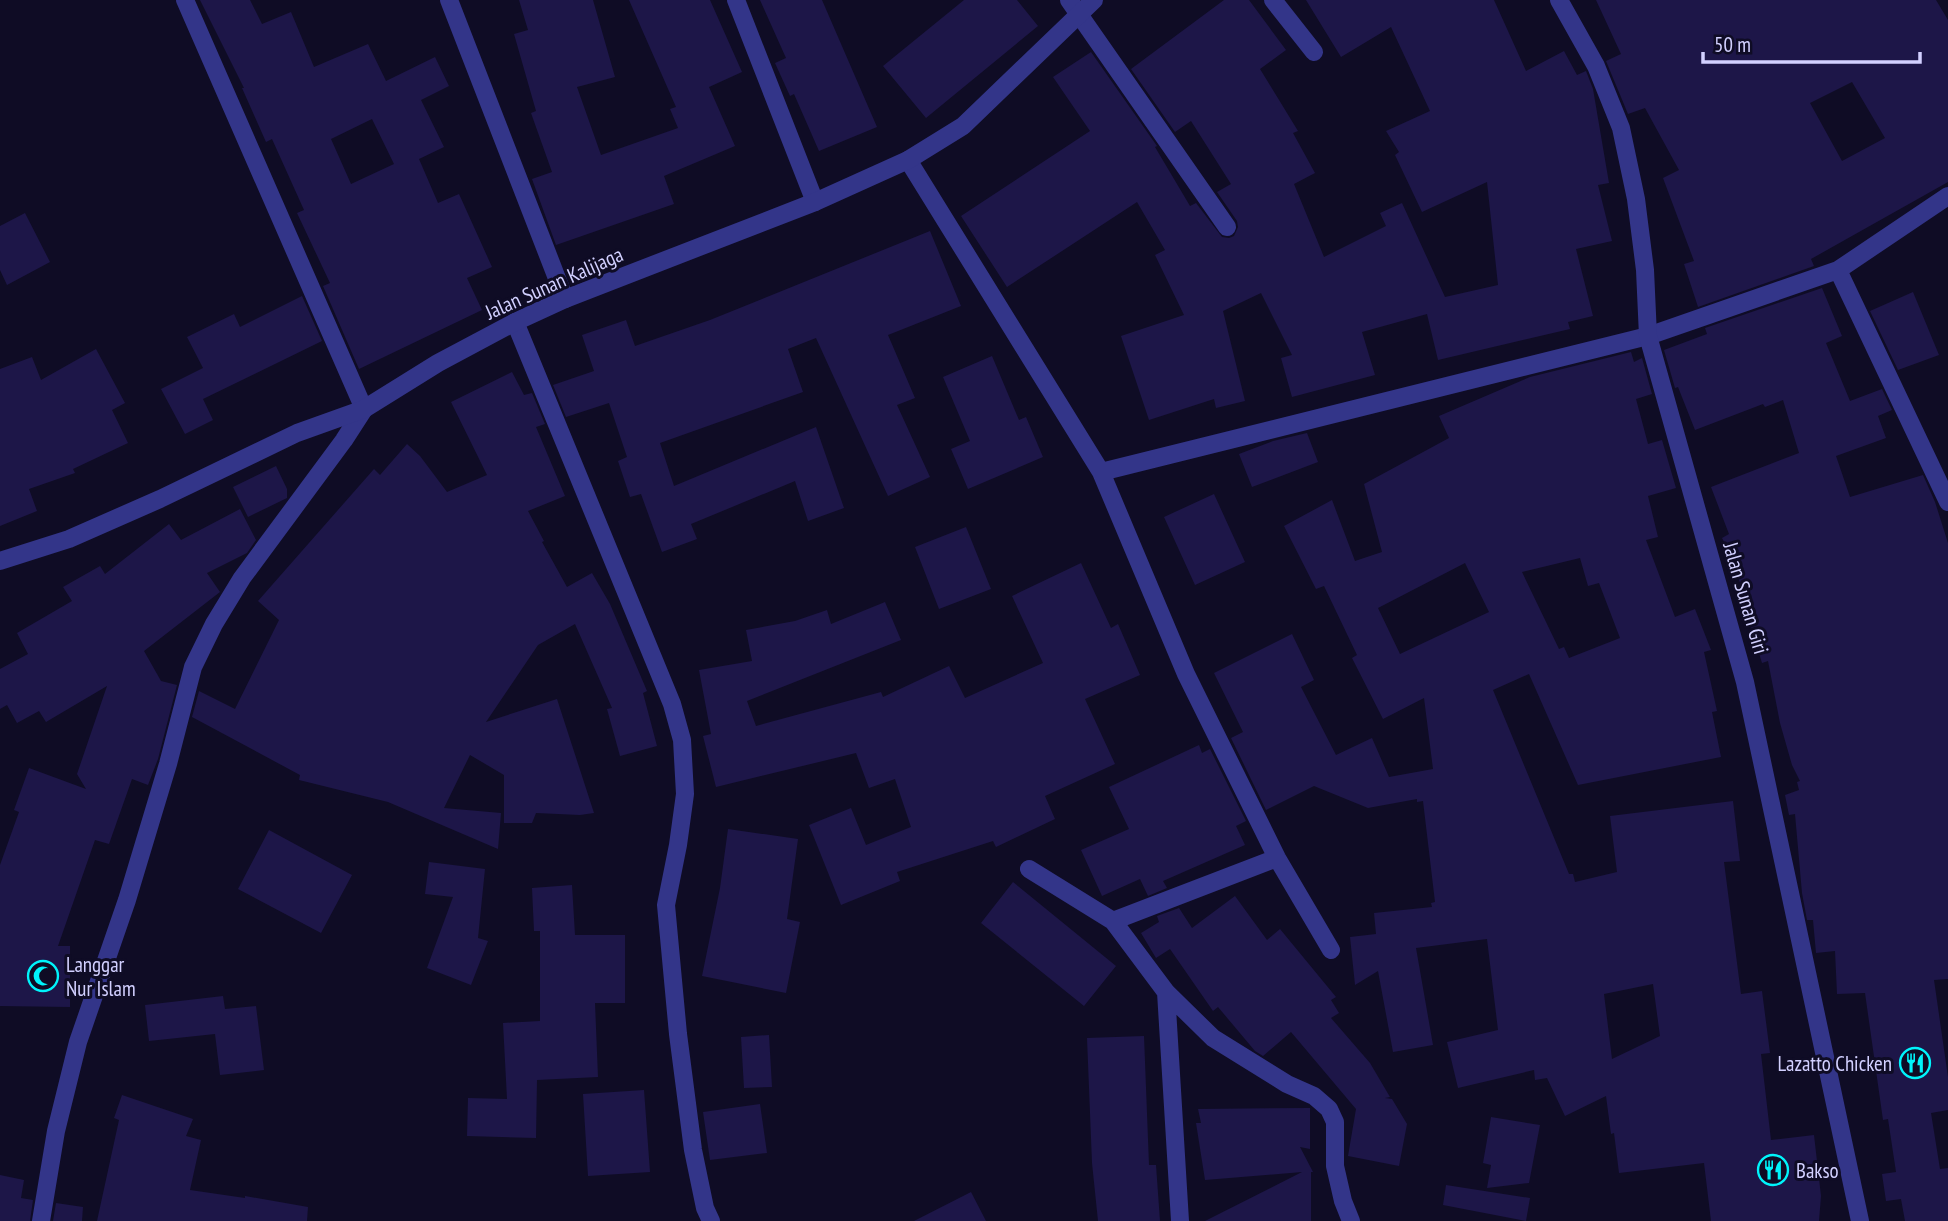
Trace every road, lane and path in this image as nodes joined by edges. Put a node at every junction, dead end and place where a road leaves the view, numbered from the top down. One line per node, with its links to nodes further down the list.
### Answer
1 (185, 0): 18 (street)
2 (449, 0): 15 (street)
3 (736, 0): 12 (street)
4 (1069, 0): 8 (street)
5 (1094, 0): 8 (street, Jalan Sunan Kalijaga)
6 (1273, 0): 9 (street)
7 (1559, 0): 17 (street, Jalan Sunan Giri)
8 (1081, 15): 10 (street, Jalan Sunan Kalijaga); 13 (street)
9 (1314, 52)
10 (908, 160): 12 (street, Jalan Sunan Kalijaga); 19 (street)
11 (1948, 196): 14 (street)
12 (815, 202): 15 (street, Jalan Sunan Kalijaga)
13 (1227, 227)
14 (1838, 270): 17 (street); 20 (street)
15 (565, 299): 16 (street, Jalan Sunan Kalijaga)
16 (515, 322): 18 (street, Jalan Sunan Kalijaga); 28 (street)
17 (1648, 336): 19 (street); 31 (street, Jalan Sunan Giri)
18 (364, 408): 21 (street, Jalan Sunan Kalijaga); 27 (street)
19 (1101, 472): 22 (street)
20 (1948, 502)
21 (0, 561)
22 (1277, 858): 24 (street); 25 (street)
23 (1029, 869): 24 (street)
24 (1113, 921): 26 (street)
25 (1331, 950)
26 (1166, 992): 29 (street); 30 (street)
27 (41, 1221)
28 (712, 1221)
29 (1180, 1221)
30 (1351, 1221)
31 (1860, 1221)

